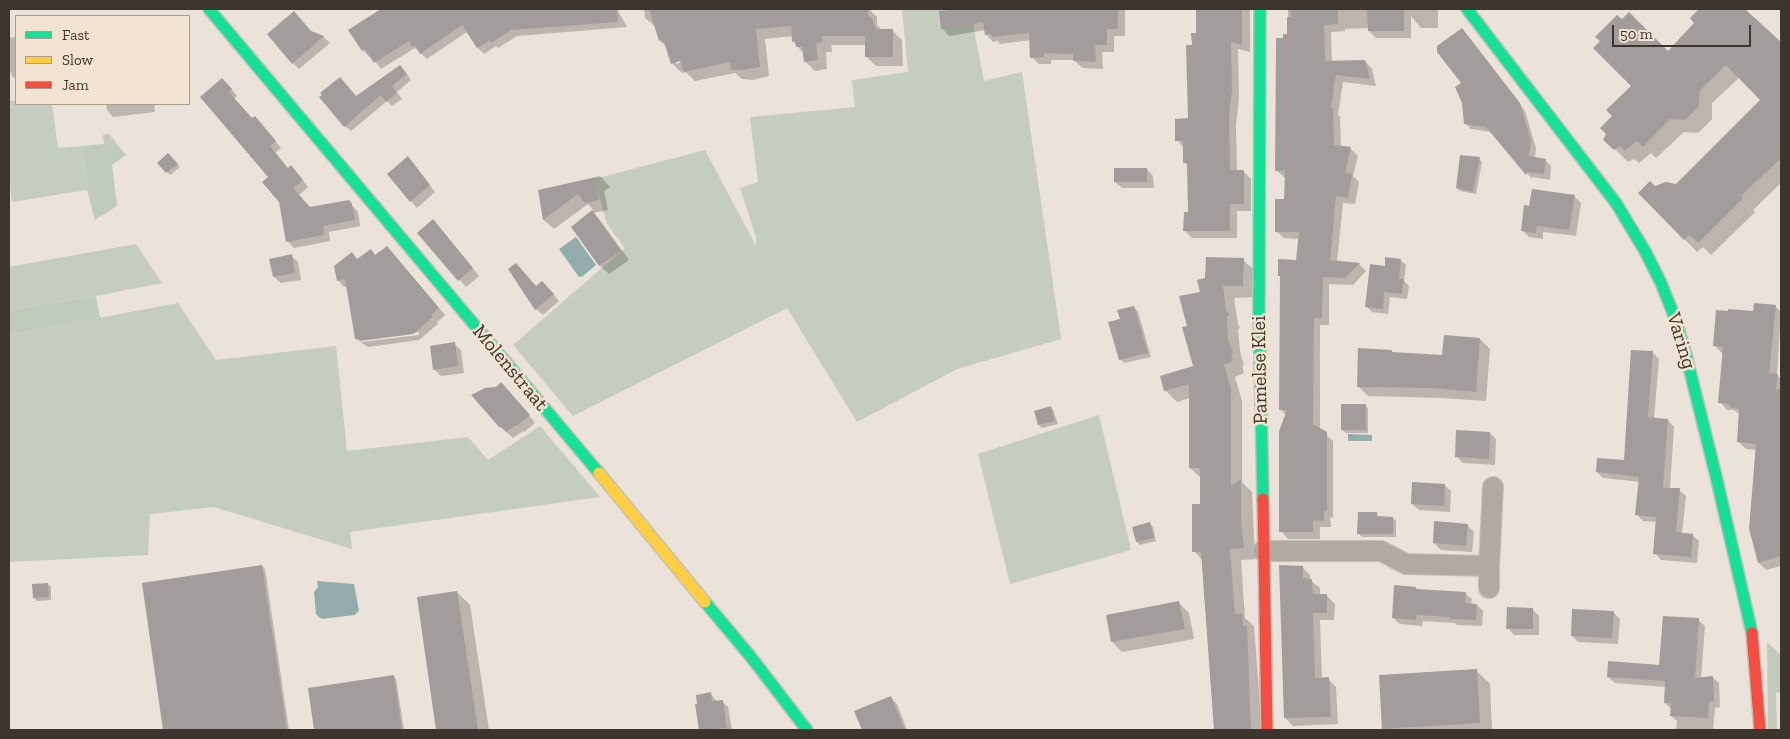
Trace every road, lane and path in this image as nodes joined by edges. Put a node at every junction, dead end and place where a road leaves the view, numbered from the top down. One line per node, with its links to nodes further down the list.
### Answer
1 (210, 9): 8 (street, Molenstraat)
2 (1260, 9): 5 (street, Pamelse Klei)
3 (1467, 9): 10 (street, Varing)
4 (1493, 487): 6 (street)
5 (1263, 551): 6 (street); 9 (street, Pamelse Klei)
6 (1489, 566): 7 (street)
7 (1489, 588)
8 (807, 730)
9 (1266, 730)
10 (1760, 730)

